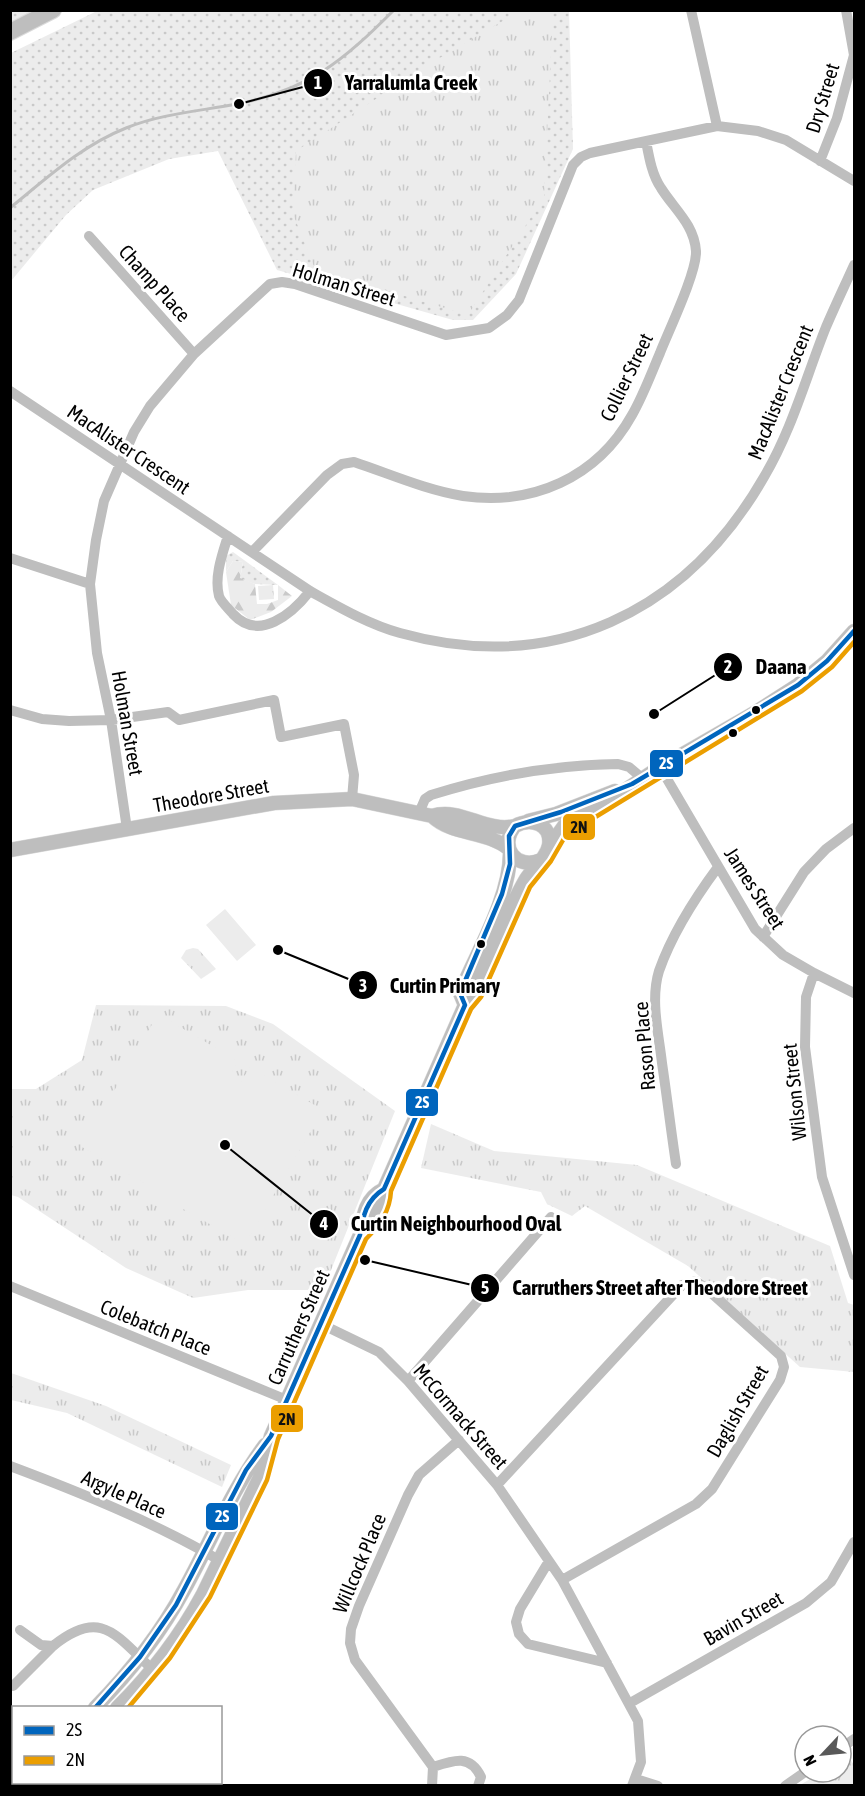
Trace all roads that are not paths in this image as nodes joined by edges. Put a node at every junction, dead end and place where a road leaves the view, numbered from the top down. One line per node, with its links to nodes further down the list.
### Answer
1 (53, 10): 4 (highway)
2 (691, 10): 6 (street)
3 (846, 10): 5 (street, Dry Street)
4 (10, 32)
5 (854, 55): 8 (street, Dry Street)
6 (717, 126): 7 (street, Holman Street); 8 (street, Holman Street)
7 (646, 141): 12 (street, Holman Street); 16 (street, Collier Street)
8 (820, 160): 9 (street, Holman Street)
9 (855, 181)
10 (89, 236): 12 (street, Champ Place)
11 (855, 265): 19 (street, MacAlister Crescent)
12 (194, 354): 14 (street, Holman Street)
13 (10, 391): 14 (street, MacAlister Crescent)
14 (119, 464): 15 (street, MacAlister Crescent); 18 (street, Holman Street)
15 (228, 536): 16 (street, MacAlister Crescent); 19 (street)
16 (252, 552): 19 (street, MacAlister Crescent)
17 (10, 558): 18 (street)
18 (90, 584): 22 (street, Holman Street)
19 (310, 591)
20 (855, 631): 23 (main road, Theodore Street)
21 (10, 710): 22 (street)
22 (111, 720): 25 (street); 29 (street, Holman Street)
23 (660, 767): 24 (main road, Theodore Street); 34 (street, James Street)
24 (637, 781): 26 (street); 27 (main road, Theodore Street); 30 (main road, Theodore Street)
25 (352, 799): 26 (main road, Theodore Street); 29 (main road, Theodore Street)
26 (425, 814): 27 (main road, Theodore Street); 32 (main road, Theodore Street)
27 (521, 823): 30 (main road); 32 (main road)
28 (855, 828): 35 (street)
29 (127, 829): 31 (main road, Theodore Street)
30 (549, 847): 33 (main road)
31 (10, 850)
32 (510, 850): 33 (main road); 38 (main road, Carruthers Street)
33 (541, 860): 38 (main road, Carruthers Street)
34 (718, 867): 35 (street, James Street); 39 (street, Rason Place)
35 (763, 937): 36 (street, James Street)
36 (814, 973): 37 (street, James Street); 41 (street, Wilson Street)
37 (855, 993)
38 (465, 1005): 43 (main road, Carruthers Street)
39 (676, 1164)
40 (551, 1217): 44 (street)
41 (855, 1275)
42 (10, 1286): 45 (street, Colebatch Place)
43 (321, 1324): 44 (street, McCormack Street); 45 (main road, Carruthers Street)
44 (408, 1381): 47 (street, McCormack Street)
45 (287, 1400): 46 (main road, Carruthers Street)
46 (271, 1436): 51 (main road, Carruthers Street); 52 (main road, Carruthers Street)
47 (459, 1440): 49 (street, McCormack Street); 64 (street, Willcock Place)
48 (10, 1466): 51 (street, Argyle Place)
49 (497, 1485): 53 (street, McCormack Street); 54 (street, Daglish Street)
50 (855, 1542): 61 (street, Bavin Street)
51 (205, 1551): 52 (street, Argyle Place); 57 (main road, Carruthers Street)
52 (219, 1560): 59 (main road, Carruthers Street)
53 (549, 1561): 54 (street, McCormack Street); 58 (street)
54 (562, 1580): 58 (street, McCormack Street)
55 (20, 1630): 56 (street)
56 (53, 1646): 57 (street); 60 (street)
57 (140, 1657): 59 (street); 62 (main road, Carruthers Street)
58 (608, 1663): 61 (street, McCormack Street)
59 (151, 1668): 63 (main road, Carruthers Street)
60 (13, 1686)
61 (630, 1703): 65 (street, McCormack Street)
62 (96, 1706)
63 (118, 1706)
64 (433, 1767): 66 (street); 67 (street)
65 (634, 1782): 68 (street)
66 (432, 1785)
67 (478, 1785)
68 (658, 1785)

